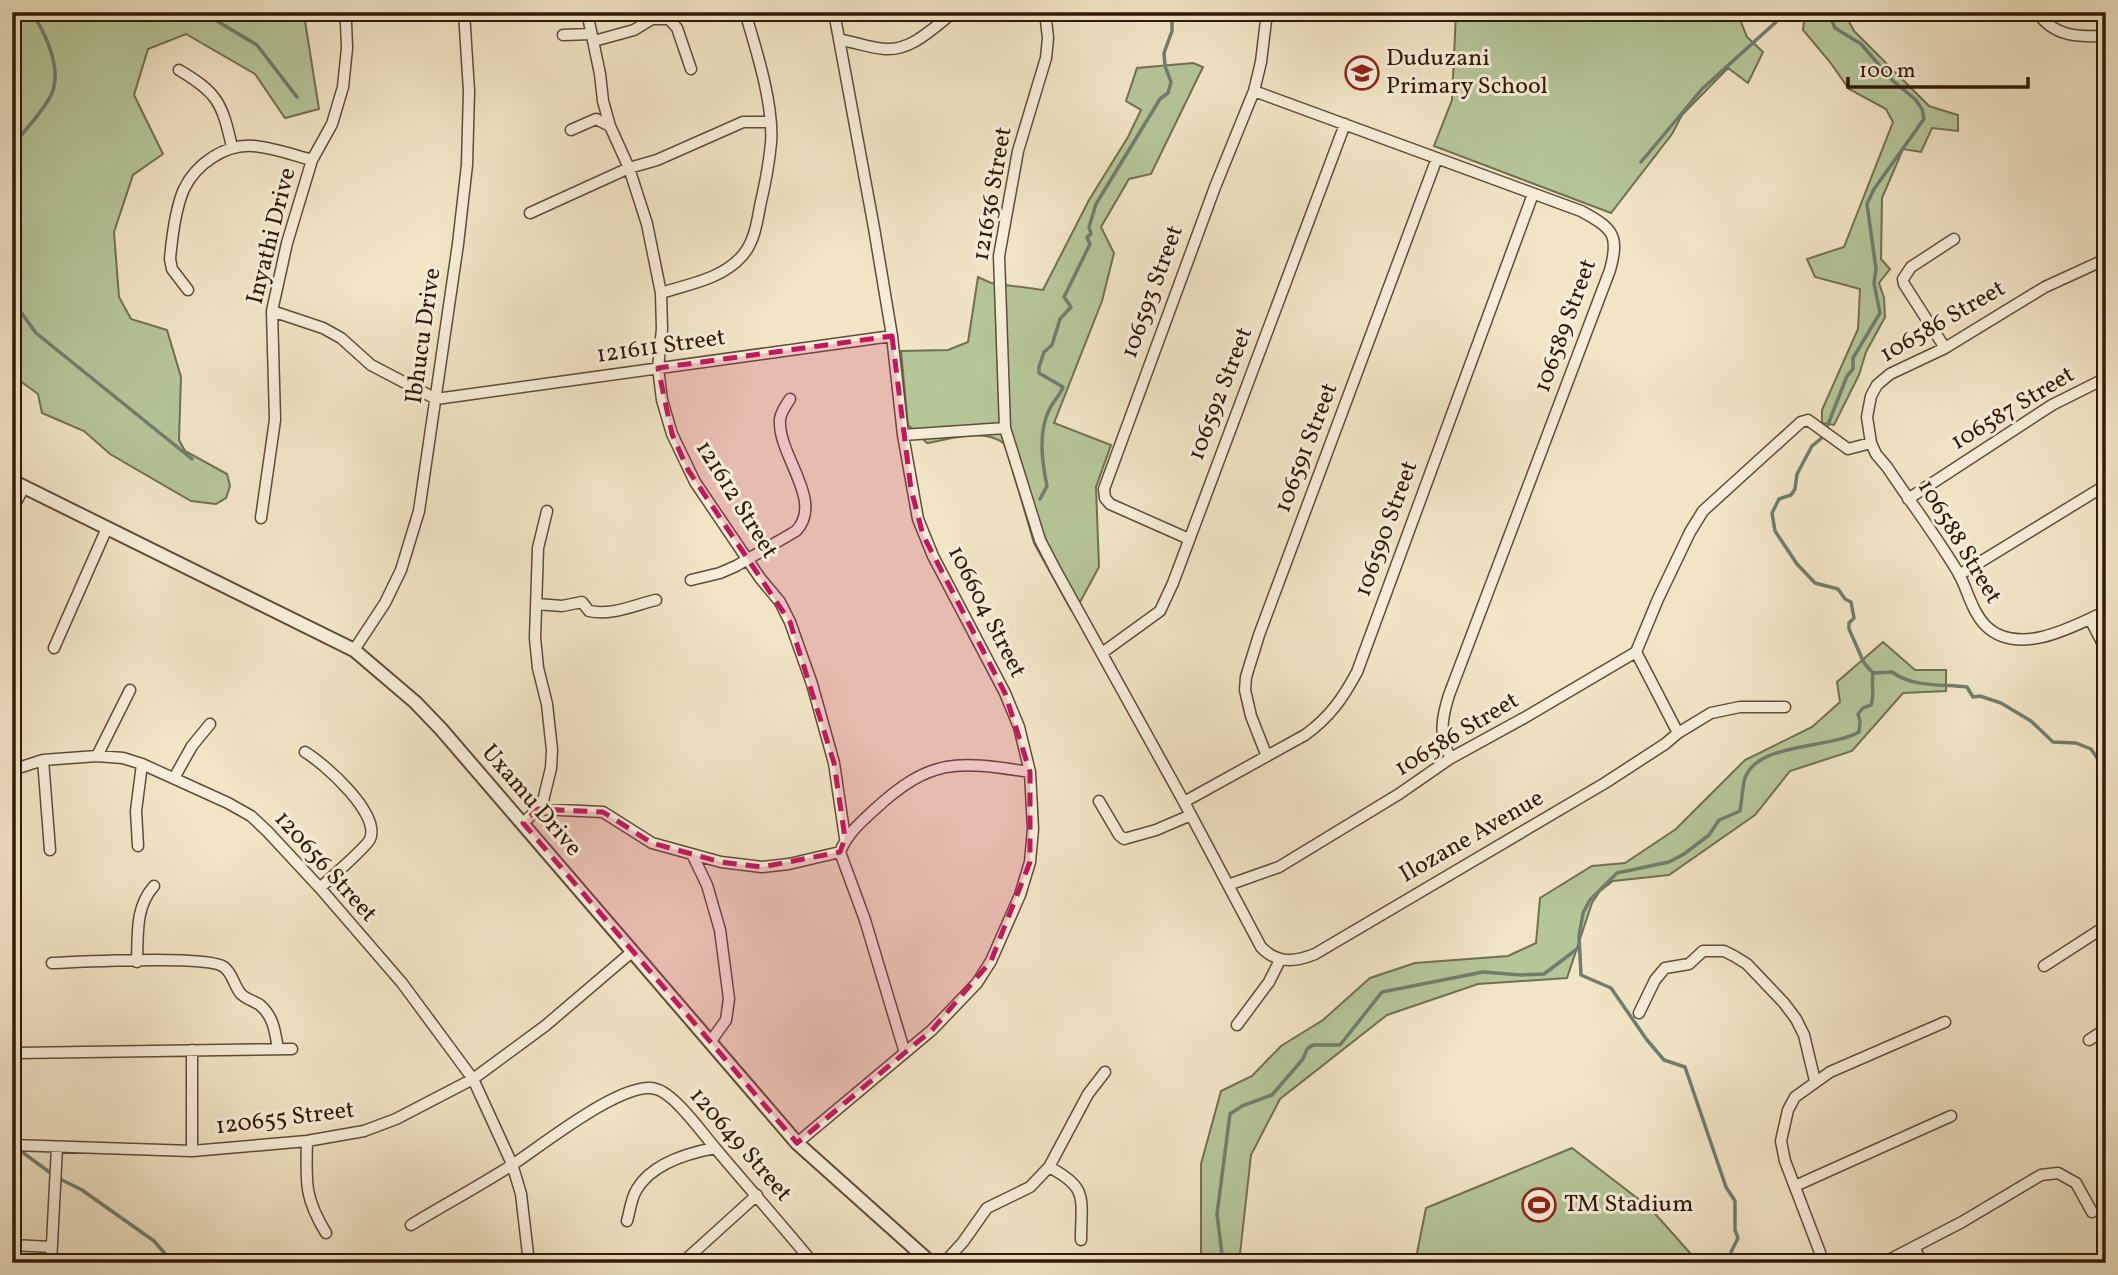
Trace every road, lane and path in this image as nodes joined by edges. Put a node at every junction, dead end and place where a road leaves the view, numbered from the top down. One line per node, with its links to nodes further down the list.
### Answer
1 (343, 12): 23 (street, Inyathi Drive)
2 (464, 12): 36 (street, Ibhucu Drive)
3 (587, 12): 12 (street, 121612 Street)
4 (745, 12): 17 (street)
5 (834, 12): 13 (street, 106604 Street)
6 (954, 12): 13 (street)
7 (1045, 12): 38 (street, 121636 Street)
8 (1267, 12): 16 (street, 106593 Street)
9 (2037, 12): 11 (street)
10 (563, 35): 12 (street)
11 (2106, 36)
12 (593, 38): 14 (street); 19 (street, 121612 Street)
13 (841, 40): 32 (street, 106604 Street)
14 (691, 69)
15 (179, 70): 21 (street)
16 (1254, 91): 18 (street, 106589 Street); 48 (street, 106593 Street)
17 (770, 122): 24 (street); 30 (street)
18 (1345, 124): 22 (street, 106589 Street); 48 (street, 106592 Street)
19 (610, 126): 20 (street); 24 (street, 121612 Street)
20 (571, 130)
21 (232, 147): 23 (street); 29 (street)
22 (1437, 158): 25 (street, 106589 Street); 66 (street, 106591 Street)
23 (312, 160): 31 (street, Inyathi Drive)
24 (629, 168): 26 (street); 30 (street, 121612 Street)
25 (1533, 194): 66 (street, 106590 Street); 68 (street, 106589 Street)
26 (530, 213)
27 (1954, 239): 33 (street)
28 (2106, 259): 33 (street, 106586 Street)
29 (188, 290)
30 (661, 293): 34 (street, 121612 Street)
31 (272, 311): 36 (street); 46 (street, Inyathi Drive)
32 (892, 337): 34 (street, 121611 Street); 39 (street, 106604 Street)
33 (1945, 348): 40 (street, 106586 Street)
34 (658, 368): 36 (street, 121611 Street); 49 (street, 121612 Street)
35 (2106, 378): 43 (street, 106587 Street)
36 (436, 399): 57 (street, Ibhucu Drive)
37 (790, 399): 49 (street)
38 (1005, 428): 39 (street); 60 (street)
39 (903, 435): 72 (street, 106604 Street)
40 (1871, 443): 43 (street, 106588 Street); 59 (street)
41 (18, 484): 44 (street); 47 (street, Uxamu Drive)
42 (2106, 485): 50 (street)
43 (1908, 499): 50 (street, 106588 Street)
44 (12, 510)
45 (547, 511): 53 (street)
46 (261, 518)
47 (107, 528): 56 (street); 57 (street, Uxamu Drive)
48 (1189, 539): 60 (street, 106592 Street)
49 (747, 559): 51 (street); 79 (street, 121612 Street)
50 (1959, 575): 55 (street, 106588 Street)
51 (691, 580)
52 (656, 600): 53 (street)
53 (537, 604): 76 (street)
54 (2106, 611): 55 (street, 106588 Street)
55 (2090, 619): 58 (street)
56 (54, 648)
57 (354, 650): 78 (street, Uxamu Drive)
58 (2106, 650)
59 (1636, 652): 64 (street); 68 (street, 106586 Street)
60 (1102, 653): 75 (street)
61 (130, 690): 67 (street)
62 (1785, 707): 64 (street, Ilozane Avenue)
63 (210, 724): 73 (street)
64 (1678, 733): 89 (street, Ilozane Avenue)
65 (305, 752): 86 (street)
66 (1266, 754): 75 (street, 106590 Street)
67 (97, 756): 69 (street, 120656 Street); 70 (street, 120656 Street)
68 (1451, 758): 84 (street, 106586 Street)
69 (43, 760): 71 (street, 120656 Street); 81 (street)
70 (142, 764): 73 (street, 120656 Street); 80 (street)
71 (12, 770)
72 (1030, 772): 79 (street); 103 (street, 106604 Street)
73 (174, 778): 86 (street, 120656 Street)
74 (1099, 801): 77 (street)
75 (1184, 802): 77 (street)
76 (541, 809): 78 (street); 83 (street)
77 (1191, 815): 84 (street)
78 (523, 824): 88 (street, Uxamu Drive)
79 (845, 838): 82 (street)
80 (138, 846)
81 (50, 850)
82 (840, 852): 83 (street); 103 (street)
83 (693, 856): 98 (street)
84 (1228, 884): 89 (street)
85 (154, 886): 90 (street)
86 (320, 888): 105 (street, 120656 Street)
87 (2106, 926): 92 (street)
88 (633, 951): 98 (street, Uxamu Drive); 105 (street, 120655 Street)
89 (1280, 960): 95 (street)
90 (137, 962): 91 (street); 99 (street)
91 (52, 963)
92 (2044, 966)
93 (1639, 1013): 106 (street)
94 (1945, 1022): 106 (street)
95 (1237, 1026)
96 (2106, 1029): 97 (street)
97 (2089, 1040)
98 (711, 1041): 109 (street, Uxamu Drive)
99 (278, 1049): 100 (street); 101 (street)
100 (292, 1049)
101 (192, 1050): 102 (street); 113 (street)
102 (17, 1053)
103 (905, 1053): 109 (street, 106604 Street)
104 (1105, 1072): 115 (street)
105 (473, 1079): 108 (street, 120655 Street); 114 (street, 120656 Street)
106 (1815, 1081): 116 (street)
107 (1951, 1116): 116 (street)
108 (307, 1141): 113 (street, 120655 Street); 121 (street)
109 (797, 1143): 130 (street, Uxamu Drive)
110 (12, 1145): 111 (street, 120655 Street)
111 (57, 1147): 113 (street, 120655 Street); 124 (street)
112 (715, 1148): 114 (street, 120649 Street); 117 (street, 120649 Street); 119 (street)
113 (192, 1151)
114 (512, 1164): 120 (street, 120649 Street); 127 (street, 120656 Street)
115 (1049, 1167): 122 (street); 131 (street)
116 (1795, 1186): 132 (street)
117 (757, 1195): 128 (street); 129 (street, 120649 Street)
118 (2092, 1212): 125 (street)
119 (627, 1221)
120 (411, 1225)
121 (326, 1233)
122 (1081, 1240)
123 (12, 1245): 124 (street)
124 (52, 1247): 126 (street)
125 (1914, 1247): 133 (street); 134 (street)
126 (51, 1263)
127 (529, 1263)
128 (682, 1263)
129 (813, 1263)
130 (931, 1263)
131 (944, 1263)
132 (1824, 1263)
133 (1883, 1263)
134 (1922, 1263)

